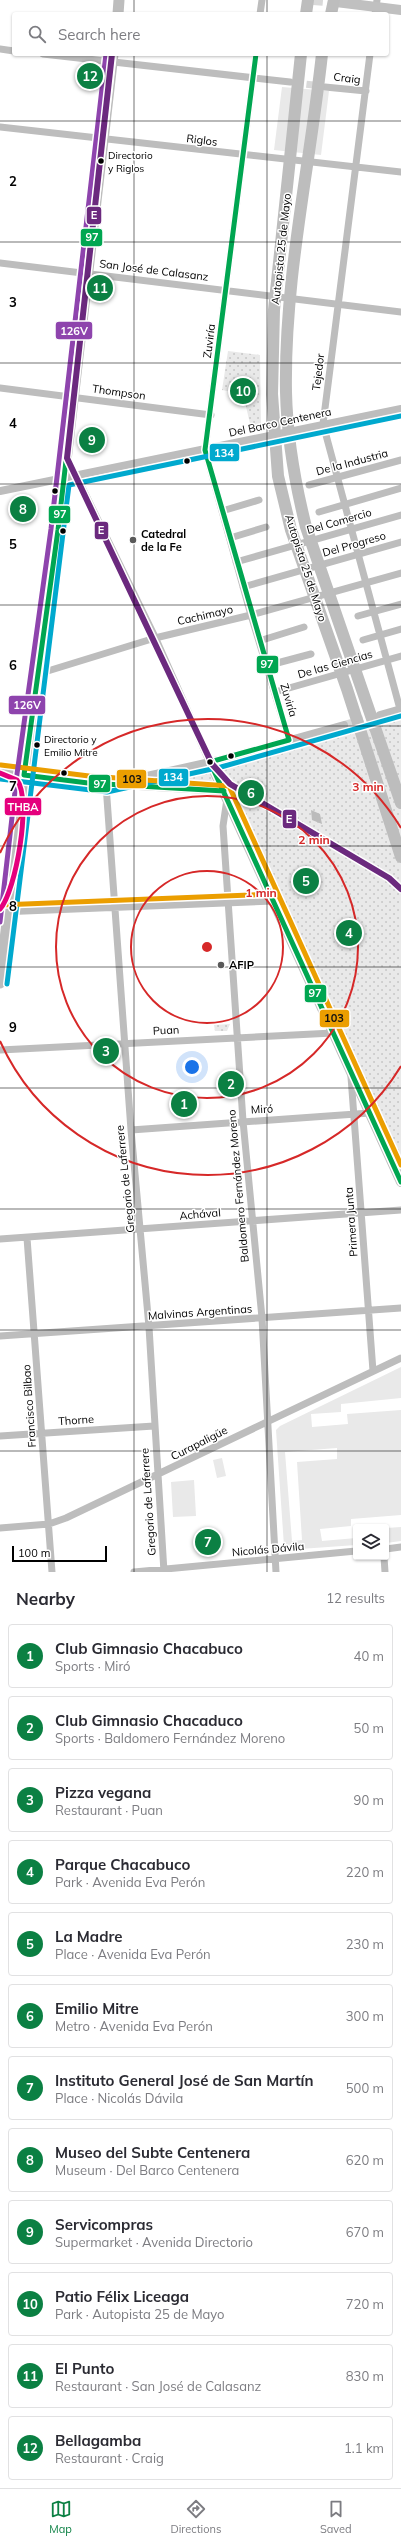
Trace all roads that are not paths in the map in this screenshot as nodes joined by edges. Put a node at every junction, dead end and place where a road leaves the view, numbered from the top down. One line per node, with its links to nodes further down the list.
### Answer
1 (119, 0): 8 (main road)
2 (262, 0): 9 (street)
3 (303, 0): 10 (highway)
4 (308, 0): 11 (highway)
5 (332, 1): 6 (main road); 12 (highway); 13 (highway)
6 (376, 7): 7 (main road)
7 (401, 10)
8 (118, 12)
9 (260, 12)
10 (302, 12)
11 (306, 12)
12 (328, 12)
13 (331, 12)
14 (0, 50): 15 (street)
15 (12, 51)
16 (78, 56): 21 (street)
17 (256, 56): 22 (street, Zuviría)
18 (300, 56): 89 (highway, Autopista 25 de Mayo)
19 (323, 56): 88 (highway, Autopista 25 de Mayo)
20 (370, 56): 25 (street, Tejedor)
21 (113, 58): 22 (street); 27 (main road)
22 (253, 78): 23 (street); 28 (street, Zuviría)
23 (290, 82)
24 (325, 86): 25 (street, Craig)
25 (366, 91): 29 (street, Tejedor)
26 (0, 127): 27 (street, Riglos)
27 (104, 139): 28 (street, Riglos); 32 (main road)
28 (243, 156): 29 (street, Riglos); 33 (street, Zuviría)
29 (355, 167): 30 (street, Riglos); 34 (street, Tejedor)
30 (401, 172)
31 (0, 262): 32 (street, San José de Calasanz)
32 (87, 273): 33 (street, San José de Calasanz); 37 (main road)
33 (226, 290): 34 (street, San José de Calasanz); 39 (street, Zuviría)
34 (338, 304): 35 (street, San José de Calasanz); 40 (street, Tejedor)
35 (401, 312)
36 (0, 388): 37 (street, Thompson)
37 (72, 397): 39 (street, Thompson); 45 (main road)
38 (401, 409): 40 (street, Del Barco Centenera)
39 (211, 415): 41 (street, Zuviría)
40 (323, 424): 41 (street, Del Barco Centenera); 44 (street, Tejedor)
41 (206, 450): 43 (street, Del Barco Centenera); 51 (street, Zuviría)
42 (401, 460): 44 (street, De la Industria)
43 (76, 476): 45 (street, Del Barco Centenera); 70 (street)
44 (337, 477): 46 (street, De la Industria); 50 (street, Tejedor)
45 (63, 479): 48 (street, Del Barco Centenera); 77 (main road)
46 (310, 485)
47 (401, 488): 50 (street)
48 (0, 491)
49 (259, 500): 51 (street)
50 (344, 505): 52 (street); 55 (street, Tejedor)
51 (222, 511): 56 (street, Zuviría)
52 (318, 512)
53 (401, 515): 55 (street, Del Comercio)
54 (266, 527): 56 (street)
55 (351, 530): 58 (street, Tejedor); 59 (street, Del Comercio)
56 (230, 538): 59 (street, Zuviría)
57 (401, 542): 58 (street, Del Progreso)
58 (358, 554): 61 (street, Tejedor); 62 (street, Del Progreso)
59 (236, 562): 62 (street, Zuviría)
60 (401, 573): 61 (street, Cachimayo)
61 (365, 583): 64 (street, Tejedor); 65 (street, Cachimayo)
62 (243, 587): 65 (street, Zuviría)
63 (401, 604): 64 (street)
64 (373, 612): 66 (street); 69 (street, Tejedor)
65 (251, 615): 70 (street, Cachimayo); 72 (street, Zuviría)
66 (358, 616)
67 (304, 628): 72 (street)
68 (401, 629): 69 (street)
69 (380, 635): 71 (street); 75 (street, Tejedor)
70 (155, 638): 77 (street, Cachimayo); 83 (street)
71 (363, 640)
72 (259, 641): 76 (street, Zuviría)
73 (311, 654): 76 (street)
74 (401, 656): 75 (street, De las Ciencias)
75 (386, 661): 78 (street, De las Ciencias); 79 (street, Tejedor)
76 (266, 666): 78 (street, Zuviría)
77 (38, 674): 85 (main road)
78 (275, 692): 82 (street, Zuviría)
79 (400, 709): 80 (street)
80 (380, 715)
81 (344, 725): 82 (street)
82 (289, 740): 83 (street)
83 (210, 762): 86 (street); 87 (main road)
84 (0, 772): 85 (street)
85 (24, 775): 86 (street); 93 (main road)
86 (106, 785): 87 (street); 92 (street, Gregorio de Laferrere)
87 (225, 795): 90 (main road); 91 (street, Baldomero Fernández Moreno)
88 (401, 803)
89 (401, 857)
90 (273, 901): 91 (street); 95 (main road)
91 (228, 903): 92 (street); 96 (street, Baldomero Fernández Moreno)
92 (114, 908): 93 (street); 97 (street, Gregorio de Laferrere)
93 (4, 912): 94 (main road)
94 (0, 983)
95 (333, 1033): 96 (street, Puan); 99 (main road)
96 (237, 1038): 97 (street, Puan); 102 (street, Baldomero Fernández Moreno)
97 (125, 1043): 98 (street, Puan); 103 (street, Gregorio de Laferrere)
98 (0, 1050)
99 (350, 1071): 100 (main road); 101 (street, Primera Junta)
100 (370, 1113): 101 (street, Miró); 104 (main road)
101 (354, 1115): 102 (street, Miró); 106 (street, Primera Junta)
102 (243, 1121): 103 (street, Miró); 107 (street, Baldomero Fernández Moreno)
103 (131, 1130): 108 (street, Gregorio de Laferrere)
104 (401, 1182)
105 (401, 1210): 106 (street, Achával)
106 (361, 1214): 107 (street, Achával); 112 (street, Primera Junta)
107 (252, 1220): 108 (street, Achával); 113 (street, Baldomero Fernández Moreno)
108 (142, 1230): 109 (street, Achával); 114 (street, Gregorio de Laferrere)
109 (28, 1238): 110 (street, Achával); 115 (street, Francisco Bilbao)
110 (0, 1239)
111 (401, 1308): 112 (street, Malvinas Argentinas)
112 (368, 1311): 113 (street, Malvinas Argentinas); 118 (street, Primera Junta)
113 (262, 1318): 114 (street, Malvinas Argentinas); 119 (street, Baldomero Fernández Moreno)
114 (149, 1327): 115 (street, Malvinas Argentinas); 120 (street, Gregorio de Laferrere)
115 (35, 1334): 116 (street, Malvinas Argentinas); 121 (street, Francisco Bilbao)
116 (0, 1336)
117 (401, 1358): 118 (street, Curapaligüe)
118 (373, 1371): 119 (street, Curapaligüe)
119 (266, 1421): 123 (street, Curapaligüe); 129 (street, Baldomero Fernández Moreno)
120 (154, 1426): 121 (street, Thorne); 123 (street, Gregorio de Laferrere)
121 (42, 1433): 122 (street, Thorne); 124 (street, Francisco Bilbao)
122 (0, 1436)
123 (157, 1477): 124 (street, Curapaligüe); 131 (street, Gregorio de Laferrere)
124 (49, 1524): 125 (street, Curapaligüe); 132 (street, Francisco Bilbao)
125 (0, 1528)
126 (401, 1547): 127 (street)
127 (389, 1549)
128 (353, 1551): 129 (street, Nicolás Dávila)
129 (275, 1559): 131 (street, Nicolás Dávila); 134 (street, Baldomero Fernández Moreno)
130 (384, 1560): 135 (street)
131 (164, 1571): 133 (street, Nicolás Dávila)
132 (52, 1572)
133 (134, 1572)
134 (276, 1572)
135 (385, 1572)

